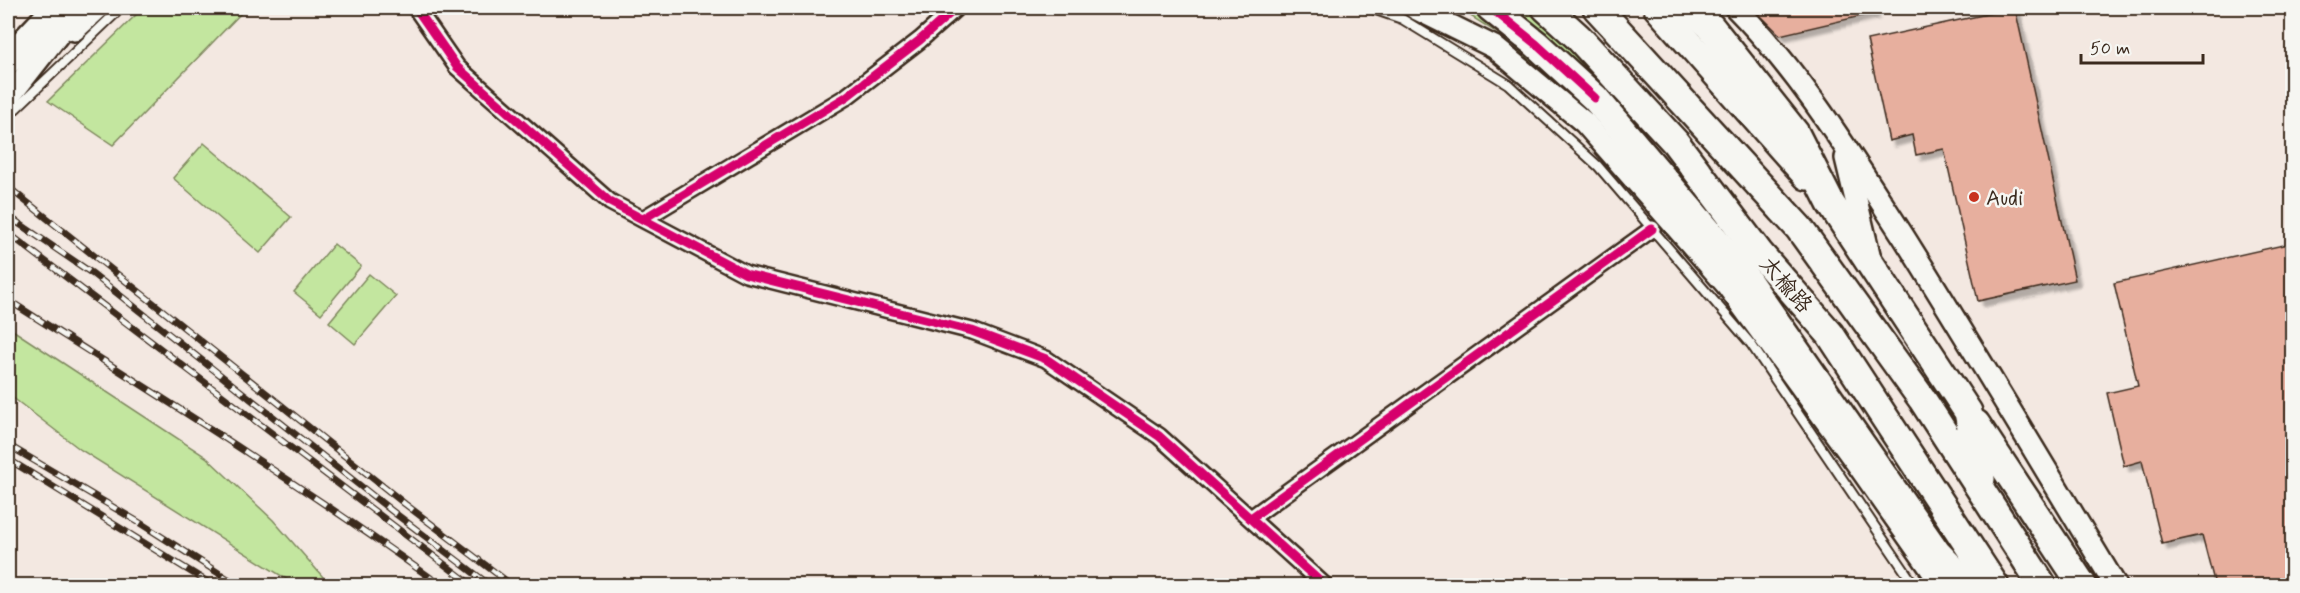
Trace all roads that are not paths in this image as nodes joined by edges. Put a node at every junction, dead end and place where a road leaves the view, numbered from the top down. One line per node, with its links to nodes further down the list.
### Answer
1 (57, 8): 15 (highway)
2 (79, 8): 15 (main road)
3 (98, 8): 15 (main road)
4 (121, 8): 17 (lane)
5 (416, 8): 20 (street)
6 (956, 8): 20 (street)
7 (1370, 8): 21 (lane)
8 (1415, 8): 28 (main road)
9 (1491, 8): 29 (highway)
10 (1546, 8): 30 (highway, 太榆路)
11 (1597, 8): 24 (highway, 太榆路)
12 (1691, 8): 19 (highway)
13 (1736, 8): 18 (main road)
14 (1660, 9): 19 (highway)
15 (17, 66): 16 (main road)
16 (8, 98)
17 (8, 116)
18 (1842, 141): 22 (main road); 33 (main road)
19 (1831, 204): 22 (highway)
20 (644, 219): 25 (street)
21 (1652, 229): 25 (street); 27 (lane)
22 (1872, 266): 23 (highway)
23 (1968, 412): 24 (highway); 32 (highway)
24 (1984, 494): 31 (highway, 太榆路)
25 (1251, 518): 26 (street)
26 (1325, 585)
27 (1915, 585)
28 (1943, 585)
29 (1969, 585)
30 (1995, 585)
31 (2043, 585)
32 (2083, 585)
33 (2116, 585)

